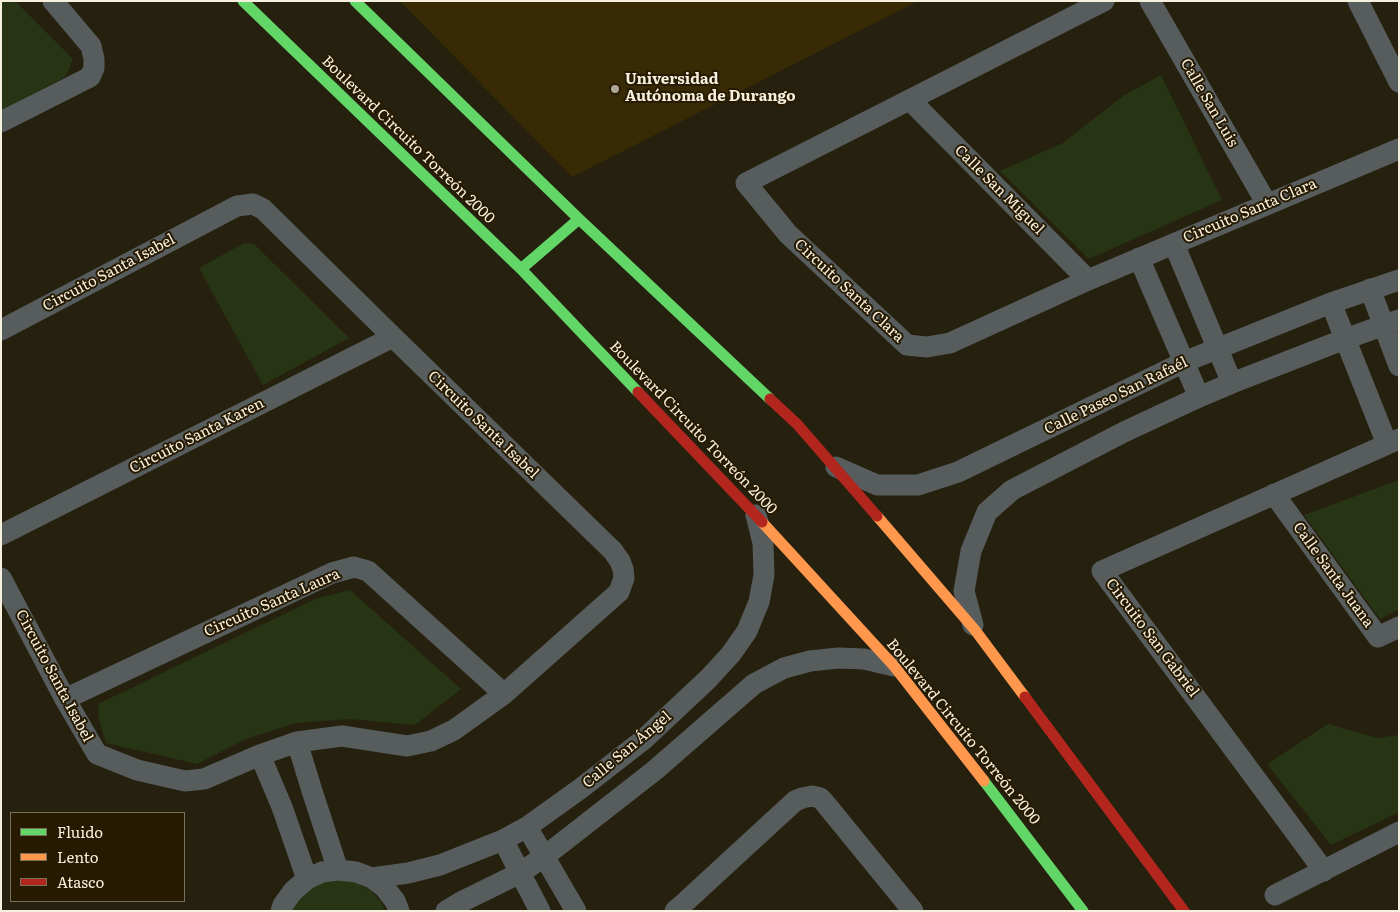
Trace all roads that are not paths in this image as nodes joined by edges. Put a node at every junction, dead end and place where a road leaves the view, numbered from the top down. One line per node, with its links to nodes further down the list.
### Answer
1 (53, 1): 9 (street)
2 (243, 1): 15 (main road, Boulevard Circuito Torreón 2000)
3 (355, 1): 12 (main road)
4 (1104, 1): 8 (street, Circuito Santa Clara)
5 (1150, 1): 11 (street, Calle San Luis)
6 (1358, 1): 7 (street)
7 (1399, 82)
8 (910, 100): 16 (street, Calle San Miguel); 16 (street, Circuito Santa Clara)
9 (1, 122)
10 (1399, 149): 11 (street, Circuito Santa Clara)
11 (1267, 204): 13 (street, Circuito Santa Clara)
12 (579, 219): 15 (main road); 30 (main road)
13 (1174, 244): 14 (street, Circuito Santa Clara); 24 (street)
14 (1139, 258): 16 (street, Circuito Santa Clara); 25 (street)
15 (521, 269): 32 (main road, Boulevard Circuito Torreón 2000)
16 (1088, 280)
17 (1399, 280): 18 (street, Calle Paseo San Rafaél)
18 (1370, 289): 19 (street, Calle Paseo San Rafaél); 20 (street)
19 (1331, 303): 23 (street); 24 (street, Calle Paseo San Rafaél)
20 (1391, 323): 23 (street); 26 (street)
21 (1, 330): 22 (street, Circuito Santa Isabel)
22 (393, 337): 33 (street, Circuito Santa Karen); 38 (street, Circuito Santa Isabel)
23 (1345, 339): 27 (street); 29 (street)
24 (1218, 350): 25 (street, Calle Paseo San Rafaél); 27 (street)
25 (1184, 362): 28 (street); 30 (street, Calle Paseo San Rafaél)
26 (1399, 366)
27 (1232, 383): 28 (street)
28 (1199, 397): 36 (street)
29 (1393, 442): 31 (street, Circuito San Gabriel)
30 (834, 466): 36 (main road)
31 (1274, 494): 35 (street, Calle Santa Juana); 47 (street, Circuito San Gabriel)
32 (756, 515): 37 (main road, Boulevard Circuito Torreón 2000); 42 (street, Calle San Ángel)
33 (1, 535)
34 (1, 578): 39 (street, Circuito Santa Isabel)
35 (1399, 627)
36 (975, 630): 52 (main road)
37 (894, 666): 45 (street, Calle San Ángel); 60 (main road, Boulevard Circuito Torreón 2000)
38 (504, 694): 39 (street, Circuito Santa Laura); 40 (street, Circuito Santa Isabel)
39 (65, 699): 41 (street, Circuito Santa Isabel)
40 (298, 742): 41 (street, Circuito Santa Isabel); 46 (street)
41 (260, 754): 50 (street)
42 (527, 827): 44 (street, Calle San Ángel); 45 (street)
43 (1399, 832): 47 (street)
44 (503, 840): 48 (street); 49 (street, Calle San Ángel)
45 (545, 856): 48 (street, Calle San Ángel); 58 (street)
46 (338, 870): 49 (street); 50 (street)
47 (1324, 871): 51 (street)
48 (520, 873): 56 (street, Calle San Ángel); 57 (street)
49 (372, 878): 55 (street)
50 (307, 879): 54 (street)
51 (1275, 896)
52 (1181, 906): 61 (main road)
53 (681, 909): 59 (street)
54 (281, 911)
55 (399, 911)
56 (446, 911)
57 (540, 911)
58 (576, 911)
59 (913, 911)
60 (1083, 911)
61 (1166, 911)

